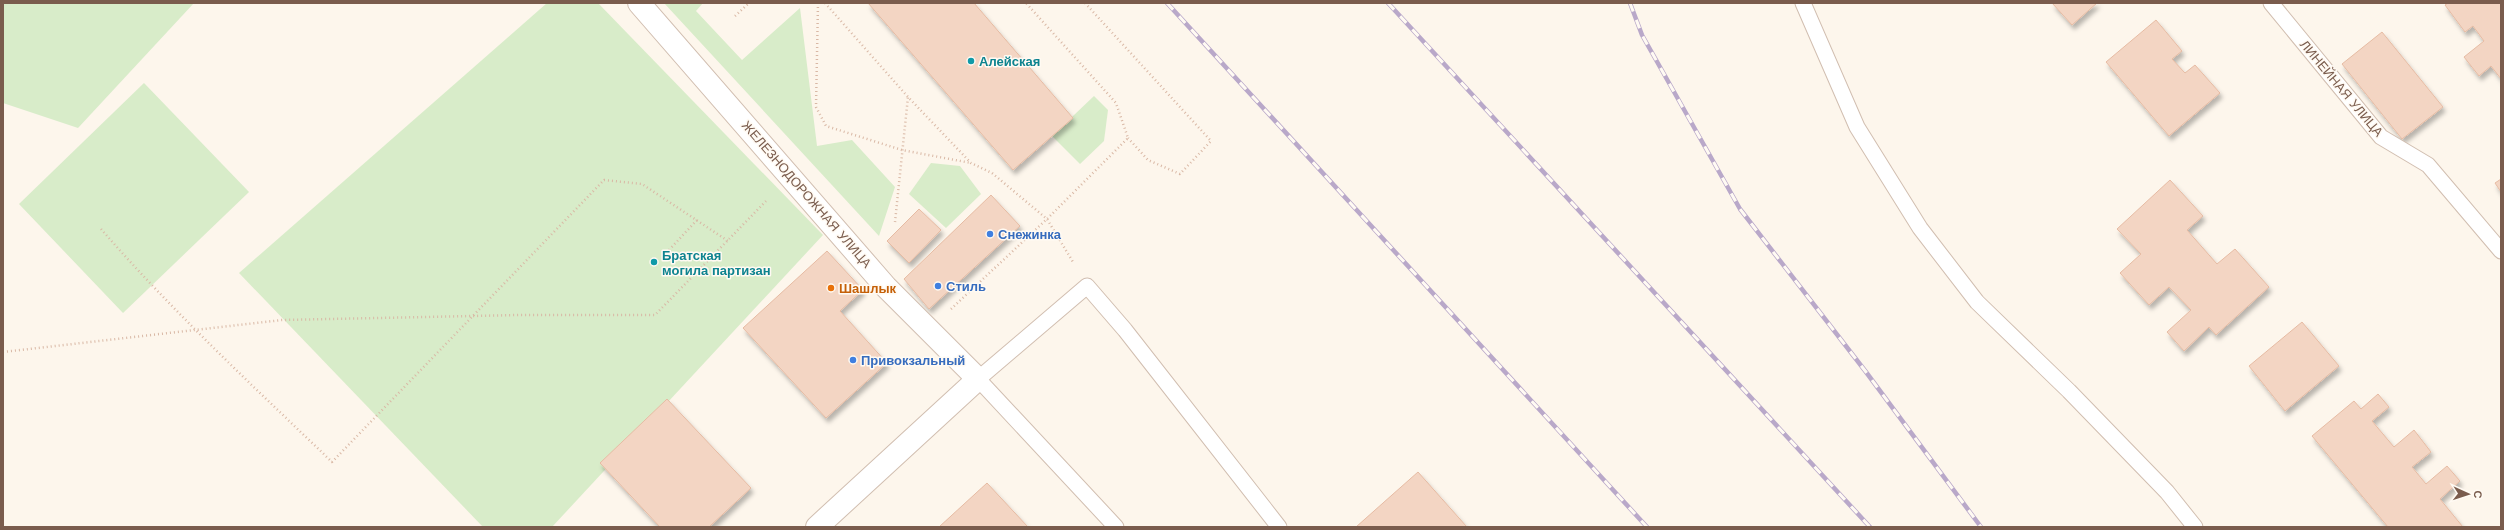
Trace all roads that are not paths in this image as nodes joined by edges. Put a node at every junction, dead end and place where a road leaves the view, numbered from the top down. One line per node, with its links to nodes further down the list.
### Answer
1 (639, 3): 5 (street, ЖЕЛЕЗНОДОРОЖНАЯ УЛИЦА)
2 (1803, 3): 9 (lane)
3 (2271, 3): 4 (lane, ЛИНЕЙНАЯ УЛИЦА)
4 (2501, 251)
5 (978, 378): 6 (street); 7 (lane); 8 (lane)
6 (817, 527)
7 (1116, 527)
8 (1279, 527)
9 (2194, 527)

